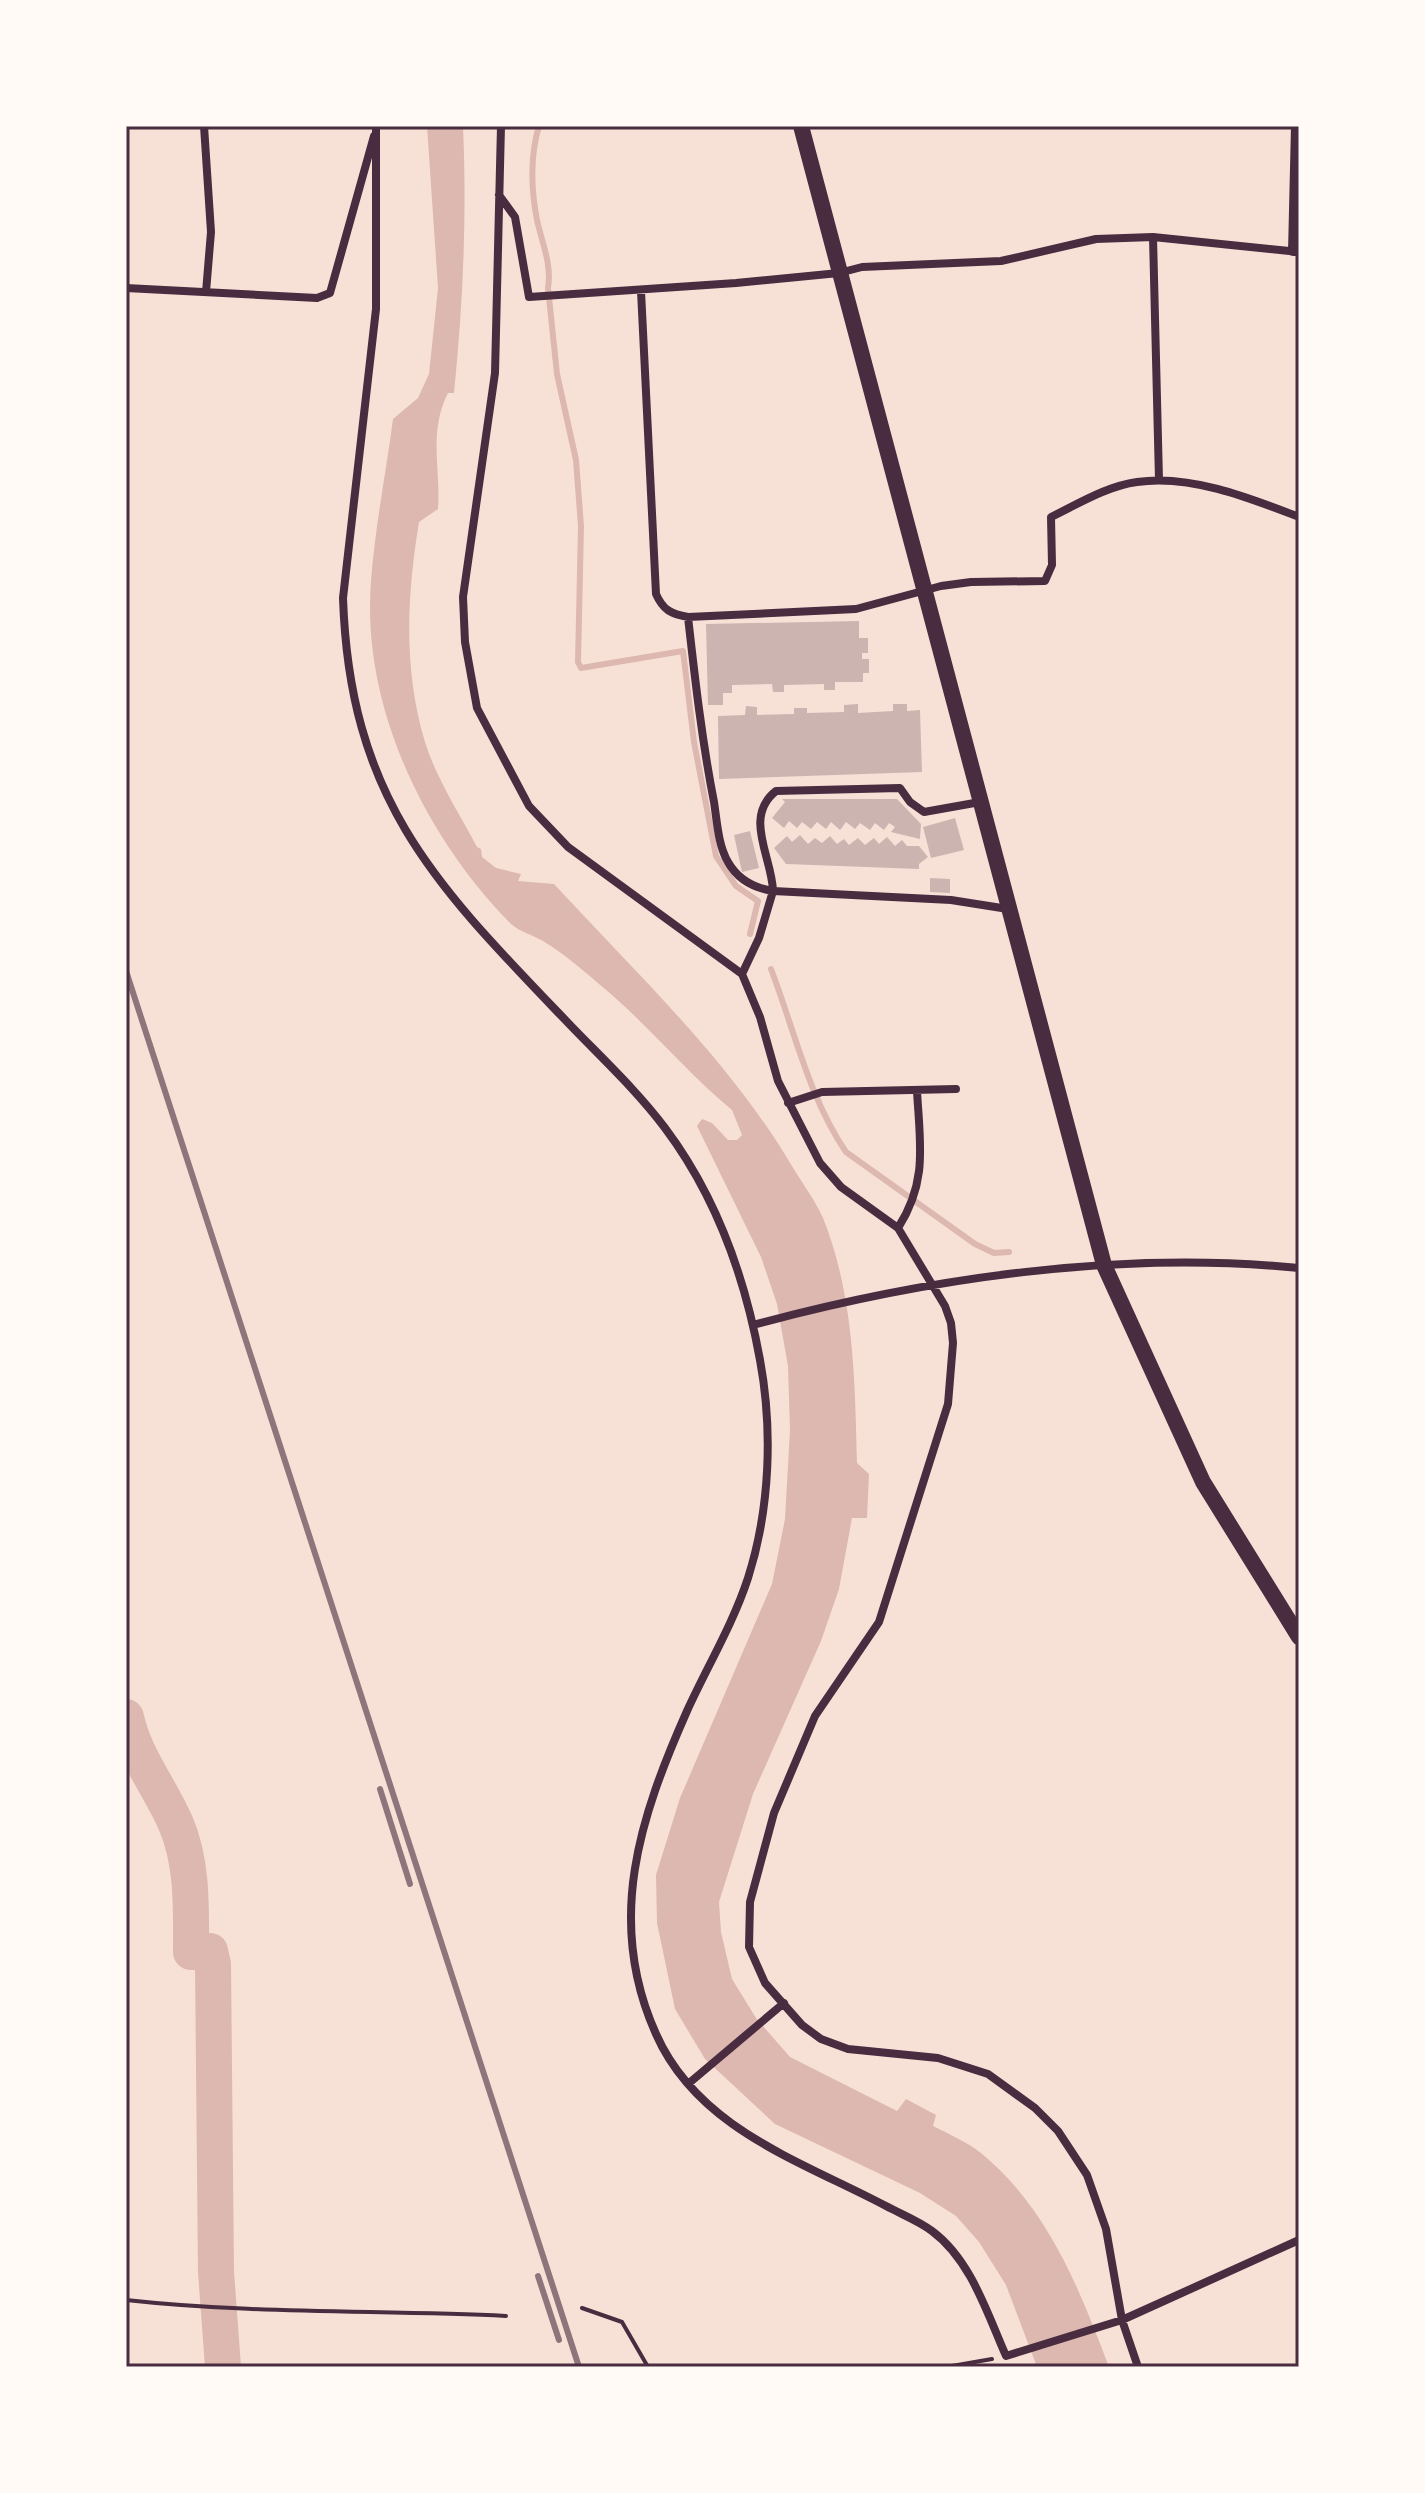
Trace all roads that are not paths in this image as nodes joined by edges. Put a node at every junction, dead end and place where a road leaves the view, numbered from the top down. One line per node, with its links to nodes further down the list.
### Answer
1 (204, 126): 12 (street)
2 (501, 126): 6 (street)
3 (801, 126): 9 (highway)
4 (1295, 126): 8 (street)
5 (376, 127): 12 (street); 28 (street)
6 (498, 195): 11 (street); 20 (street)
7 (1153, 237): 8 (street); 9 (street); 13 (street)
8 (1296, 252)
9 (839, 273): 11 (street); 15 (highway)
10 (126, 288): 12 (street)
11 (641, 291): 16 (street)
12 (206, 292)
13 (1159, 480): 14 (street); 15 (street)
14 (1299, 517)
15 (923, 589): 16 (street); 17 (highway)
16 (688, 617): 18 (street)
17 (980, 802): 18 (street); 19 (highway)
18 (773, 891): 19 (street); 20 (street)
19 (1009, 909): 25 (highway)
20 (742, 974): 23 (street)
21 (956, 1089): 22 (street)
22 (917, 1091): 23 (street); 24 (street)
23 (788, 1103): 24 (street)
24 (898, 1228): 27 (street)
25 (1104, 1265): 26 (street); 27 (street); 29 (highway)
26 (1299, 1268)
27 (930, 1284): 28 (street); 30 (street)
28 (756, 1324): 31 (street)
29 (1299, 1637)
30 (784, 2003): 31 (street); 33 (street)
31 (692, 2082): 33 (street)
32 (1299, 2240): 33 (street)
33 (1122, 2320): 34 (street)
34 (1138, 2367)

